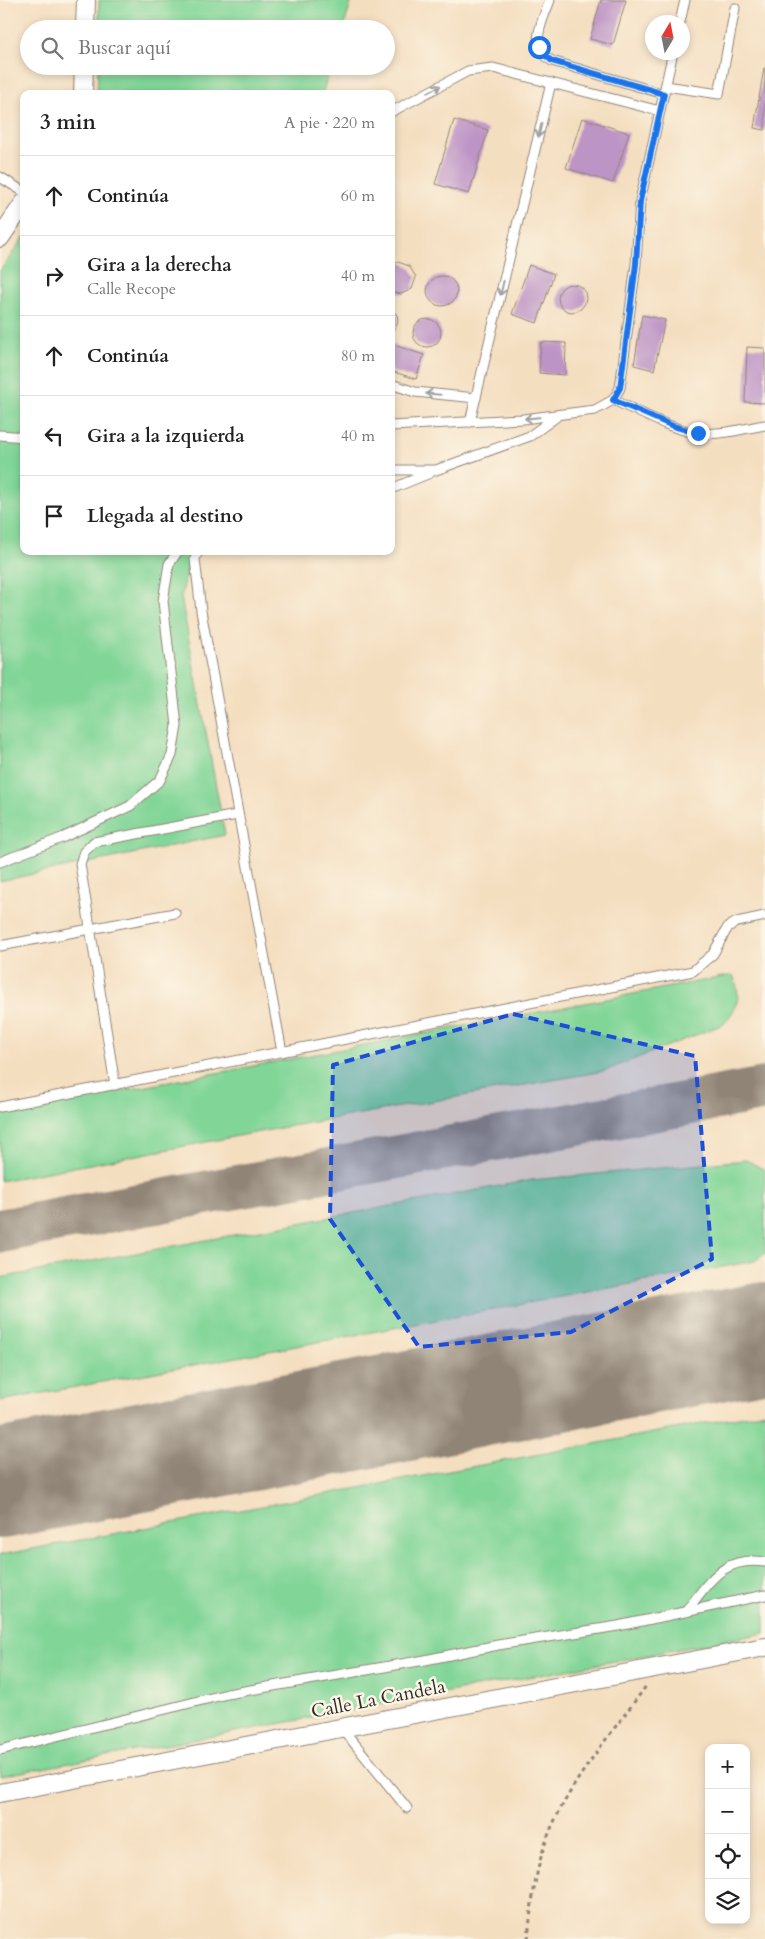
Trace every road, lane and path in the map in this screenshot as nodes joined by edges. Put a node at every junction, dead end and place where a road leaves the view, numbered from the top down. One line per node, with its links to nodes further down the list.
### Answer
1 (86, 0): 6 (street)
2 (550, 0): 11 (lane)
3 (685, 0): 5 (lane)
4 (735, 8): 11 (lane)
5 (682, 15)
6 (85, 20)
7 (671, 60): 11 (lane)
8 (84, 75): 10 (street)
9 (551, 83): 12 (lane, one-way to 9); 13 (lane); 19 (lane, one-way to 19)
10 (83, 90)
11 (665, 90): 13 (lane)
12 (395, 110)
13 (660, 111): 20 (lane)
14 (0, 177): 15 (lane)
15 (20, 190)
16 (20, 209): 17 (street)
17 (0, 238)
18 (395, 385): 19 (lane, one-way to 18)
19 (476, 398): 22 (lane)
20 (613, 400): 21 (lane); 23 (lane)
21 (557, 416): 22 (lane, one-way to 22); 28 (lane)
22 (470, 422): 24 (lane)
23 (765, 425)
24 (395, 426)
25 (0, 434): 26 (lane)
26 (20, 437)
27 (395, 470): 28 (lane)
28 (436, 470): 29 (lane)
29 (395, 487)
30 (175, 555): 33 (lane)
31 (196, 555): 32 (lane)
32 (237, 815): 36 (lane); 38 (lane)
33 (0, 862)
34 (176, 913): 36 (lane)
35 (765, 916): 38 (lane)
36 (91, 929): 37 (lane); 39 (lane)
37 (0, 946)
38 (282, 1052): 39 (lane)
39 (115, 1085): 40 (lane)
40 (0, 1107)
41 (765, 1562): 43 (lane)
42 (765, 1595): 43 (lane)
43 (687, 1610): 47 (lane)
44 (765, 1646): 45 (street, Calle La Candela)
45 (660, 1665): 46 (street, Calle La Candela); 50 (path)
46 (341, 1727): 48 (street, Calle La Candela); 49 (lane)
47 (0, 1750)
48 (0, 1793)
49 (407, 1808)
50 (528, 1939)

